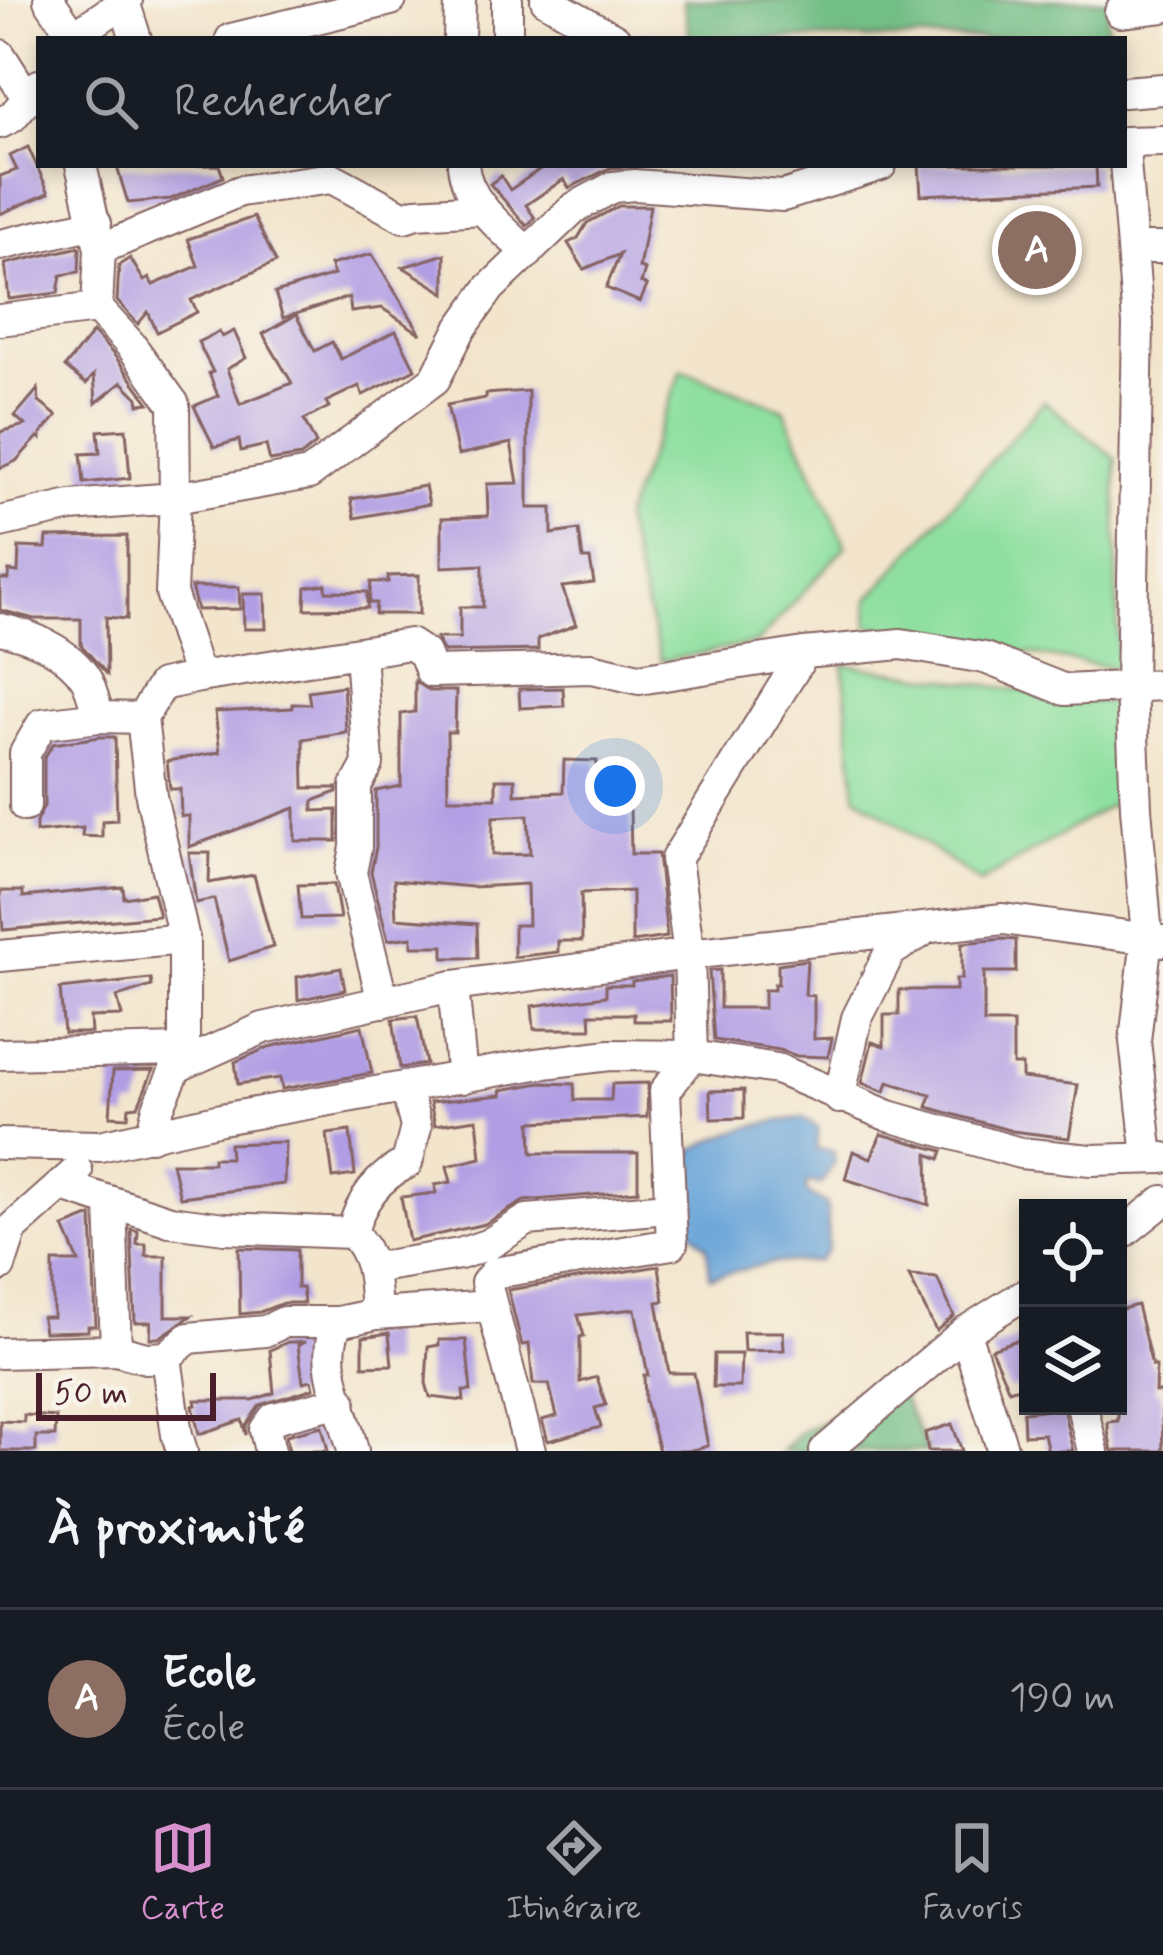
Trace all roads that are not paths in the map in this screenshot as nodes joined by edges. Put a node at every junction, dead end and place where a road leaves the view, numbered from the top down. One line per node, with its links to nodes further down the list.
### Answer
1 (49, 0): 9 (street)
2 (392, 0): 12 (street)
3 (460, 0): 13 (street)
4 (506, 0): 14 (street)
5 (546, 0): 15 (street)
6 (126, 1): 10 (street); 11 (street)
7 (1163, 8): 8 (street)
8 (1120, 17)
9 (70, 36)
10 (73, 36)
11 (135, 36)
12 (243, 36)
13 (459, 36)
14 (507, 36)
15 (610, 36)
16 (0, 55): 18 (street)
17 (1163, 89): 19 (street)
18 (33, 92): 20 (street)
19 (1127, 92)
20 (0, 123)
21 (1163, 141): 22 (street)
22 (1127, 146)
23 (1127, 159): 30 (street)
24 (82, 168): 28 (street)
25 (872, 168): 31 (street)
26 (464, 174): 27 (street)
27 (483, 209): 28 (street); 31 (street)
28 (98, 236): 29 (street); 32 (street)
29 (0, 245)
30 (1148, 248): 34 (street)
31 (528, 253): 36 (street)
32 (97, 308): 33 (street); 36 (street)
33 (0, 320)
34 (1150, 324): 35 (street)
35 (1150, 419): 42 (street)
36 (175, 498): 37 (street); 41 (street)
37 (0, 522)
38 (0, 629): 44 (street)
39 (360, 652): 40 (street); 41 (street); 54 (street)
40 (804, 653): 42 (street); 51 (street)
41 (199, 677): 45 (street)
42 (1131, 685): 43 (street); 47 (street)
43 (1163, 685)
44 (99, 717): 45 (street); 46 (street)
45 (142, 718): 49 (street)
46 (25, 806)
47 (1149, 807): 50 (street)
48 (929, 927): 50 (street); 51 (street); 60 (street)
49 (184, 939): 52 (street); 57 (street)
50 (1155, 939): 64 (street)
51 (689, 954): 53 (street); 56 (street)
52 (0, 956)
53 (453, 986): 54 (street); 58 (street)
54 (383, 1002): 57 (street)
55 (0, 1054): 57 (street)
56 (692, 1056): 58 (street); 60 (street); 68 (street)
57 (182, 1058): 61 (street)
58 (462, 1078): 59 (street)
59 (406, 1088): 61 (street); 70 (street)
60 (838, 1098): 64 (street)
61 (151, 1136): 63 (street)
62 (0, 1144): 63 (street)
63 (100, 1146): 65 (street)
64 (1156, 1157)
65 (63, 1186): 67 (street); 72 (street)
66 (1163, 1201): 69 (street)
67 (111, 1202): 70 (street); 79 (street)
68 (668, 1208): 71 (street); 71 (street)
69 (1127, 1230)
70 (352, 1233): 73 (street)
71 (492, 1259): 73 (street); 75 (street)
72 (0, 1266)
73 (373, 1268): 76 (street)
74 (1019, 1298): 78 (street)
75 (491, 1306): 76 (street); 87 (street)
76 (376, 1314): 77 (street)
77 (338, 1322): 81 (street); 82 (street)
78 (965, 1333): 88 (street); 89 (street)
79 (116, 1350): 80 (street); 81 (street)
80 (0, 1353)
81 (166, 1357): 84 (street)
82 (341, 1401): 85 (street); 86 (street)
83 (1084, 1415): 90 (street)
84 (174, 1449)
85 (270, 1451)
86 (353, 1451)
87 (530, 1451)
88 (825, 1451)
89 (1003, 1451)
90 (1093, 1451)

